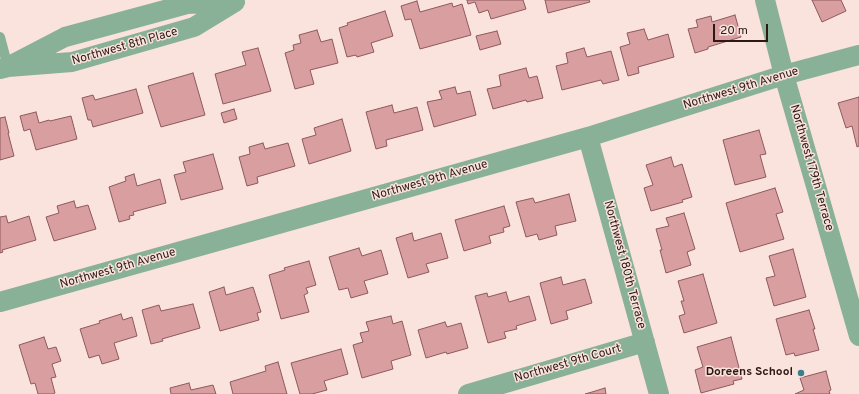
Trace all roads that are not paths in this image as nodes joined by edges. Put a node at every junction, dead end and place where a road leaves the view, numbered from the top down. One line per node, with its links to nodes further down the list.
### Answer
1 (765, 0): 6 (street, Northwest 179th Terrace)
2 (238, 1): 5 (street, Northwest 8th Place); 5 (street, Northwest 8th Place)
3 (0, 37): 5 (lane)
4 (859, 55): 6 (street, Northwest 9th Avenue)
5 (4, 68)
6 (784, 75): 7 (street, Northwest 9th Avenue); 9 (street, Northwest 179th Terrace)
7 (588, 137): 8 (street, Northwest 9th Avenue); 10 (street, Northwest 180th Terrace)
8 (0, 302)
9 (859, 336)
10 (645, 342): 11 (street, Northwest 9th Court); 12 (street, Northwest 180th Terrace)
11 (468, 394)
12 (659, 394)

